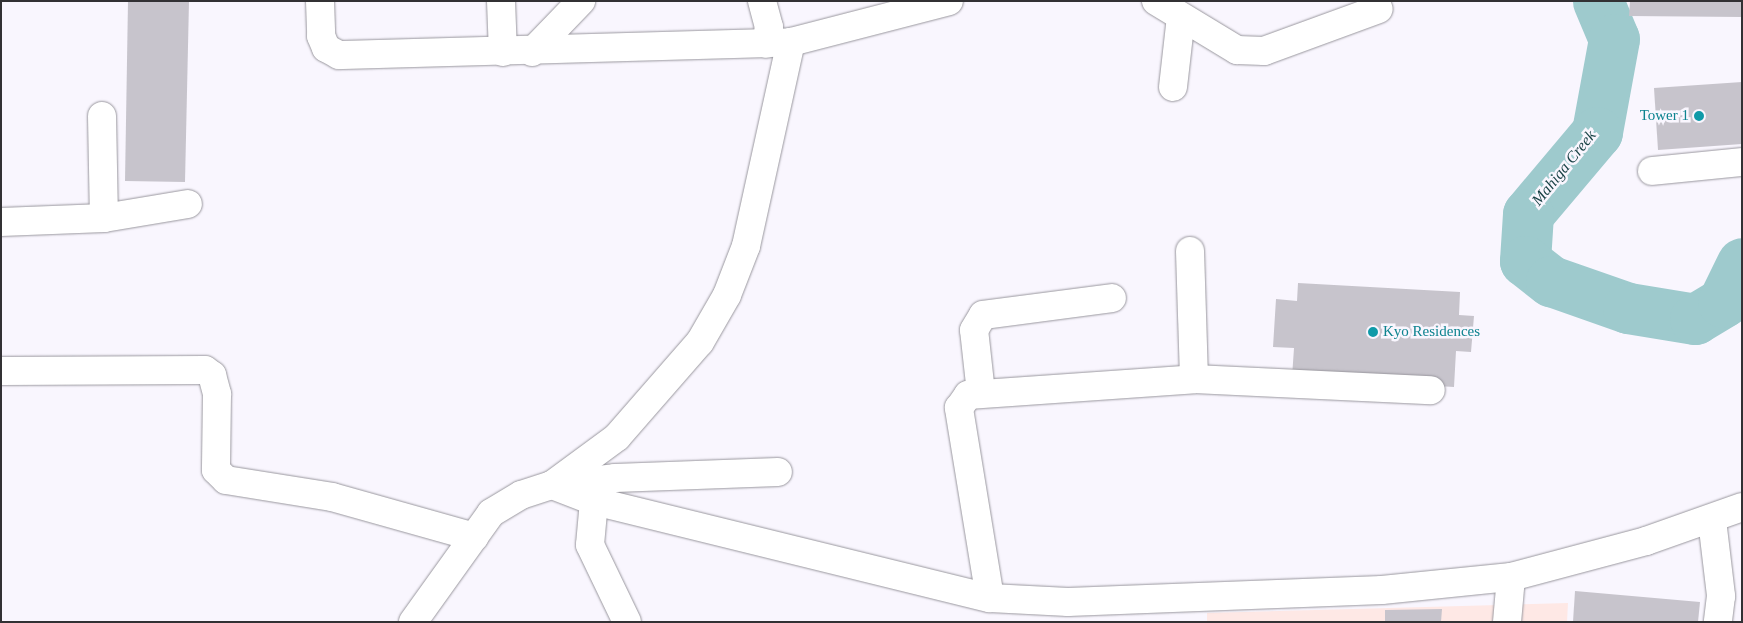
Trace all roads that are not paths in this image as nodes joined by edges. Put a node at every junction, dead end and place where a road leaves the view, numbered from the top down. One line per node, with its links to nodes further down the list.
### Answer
1 (320, 1): 10 (street)
2 (501, 1): 10 (street)
3 (581, 1): 11 (street)
4 (762, 1): 9 (street)
5 (949, 1): 9 (street)
6 (1156, 1): 8 (street)
7 (1379, 9): 8 (street)
8 (1182, 17): 12 (street)
9 (779, 43): 11 (street); 26 (street)
10 (503, 52): 11 (street)
11 (532, 52)
12 (1173, 87)
13 (102, 116): 17 (street)
14 (1742, 162): 15 (street)
15 (1652, 171)
16 (188, 204): 17 (street)
17 (104, 218): 18 (street)
18 (1, 222)
19 (1190, 251): 22 (street)
20 (1112, 298): 24 (street)
21 (1, 371): 30 (street)
22 (1194, 379): 23 (street); 24 (street)
23 (1430, 390)
24 (981, 393): 32 (street)
25 (778, 472): 26 (street)
26 (552, 485): 27 (street); 30 (street)
27 (594, 501): 32 (street); 34 (street)
28 (1742, 507): 29 (street)
29 (1712, 520): 31 (street); 36 (street)
30 (474, 537): 33 (street)
31 (1511, 577): 32 (street); 35 (street)
32 (990, 598)
33 (413, 622)
34 (627, 622)
35 (1508, 622)
36 (1718, 622)

